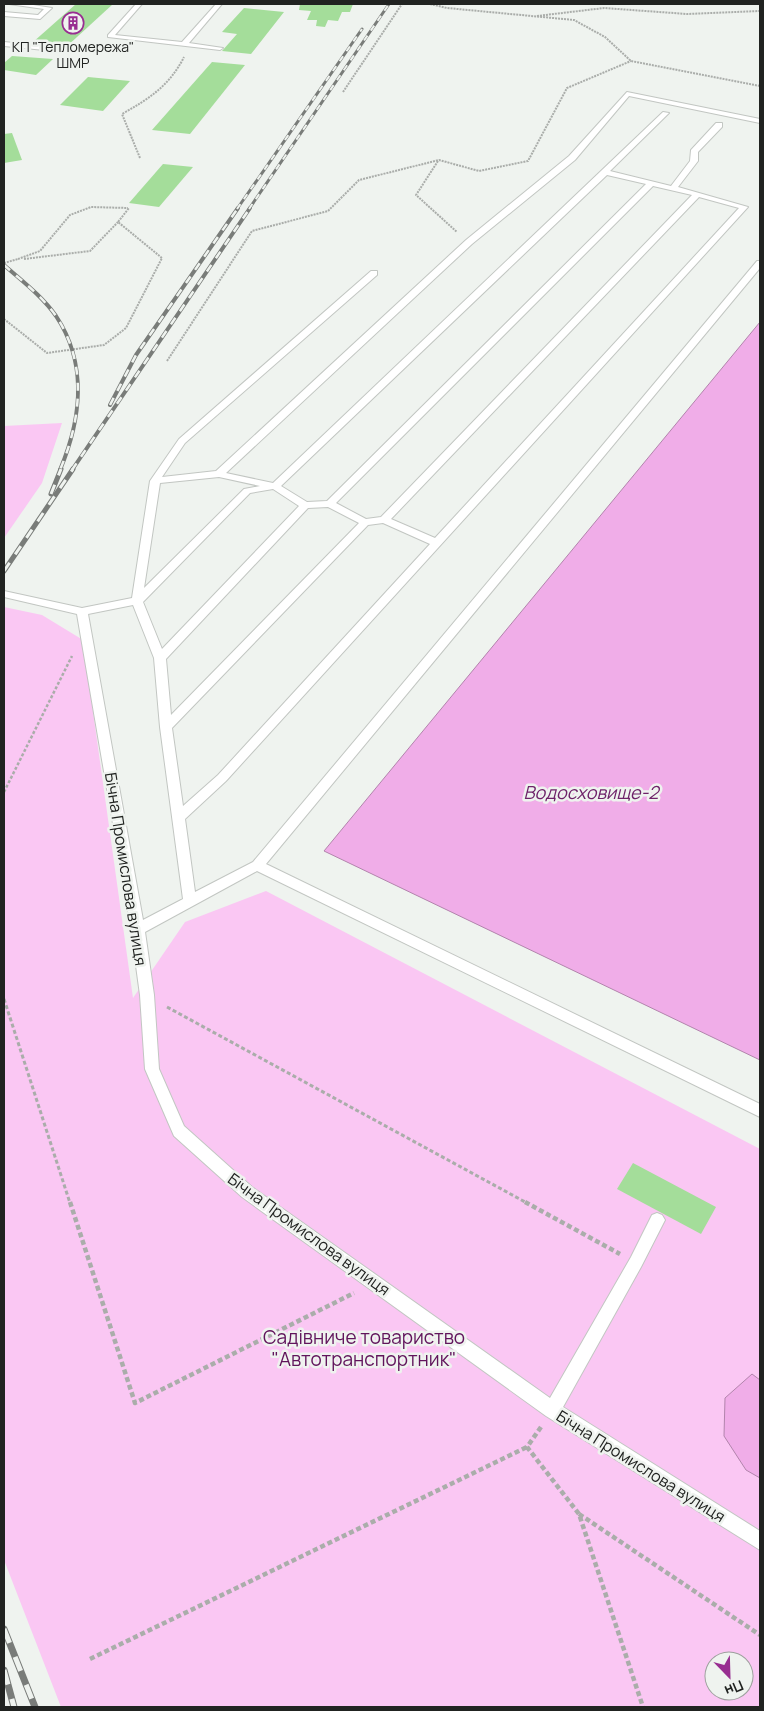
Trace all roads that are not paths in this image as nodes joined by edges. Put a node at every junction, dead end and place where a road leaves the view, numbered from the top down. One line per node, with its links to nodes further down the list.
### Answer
1 (12, 4): 4 (lane)
2 (139, 4): 6 (lane)
3 (219, 4): 6 (lane)
4 (4, 14)
5 (4, 44): 8 (lane)
6 (184, 44): 7 (lane)
7 (220, 48)
8 (75, 51)
9 (666, 113): 12 (lane)
10 (760, 121): 18 (lane)
11 (719, 125): 14 (lane)
12 (605, 172): 13 (lane); 20 (lane)
13 (651, 183): 14 (lane); 21 (lane)
14 (673, 188): 15 (lane)
15 (697, 194): 23 (lane); 25 (lane)
16 (760, 263): 32 (lane)
17 (374, 273): 19 (lane)
18 (219, 474): 19 (lane); 20 (lane)
19 (155, 481): 27 (lane)
20 (275, 486): 22 (lane); 27 (lane)
21 (330, 504): 22 (lane); 24 (lane)
22 (306, 506): 29 (lane)
23 (384, 520): 24 (lane); 25 (lane)
24 (365, 522): 30 (lane)
25 (437, 543): 31 (lane)
26 (4, 594): 28 (lane)
27 (137, 601): 28 (lane); 29 (lane)
28 (82, 612): 34 (lane, Бічна Промислова вулиця)
29 (160, 658): 30 (lane)
30 (166, 727): 31 (lane)
31 (178, 818): 33 (lane)
32 (257, 865): 33 (lane); 35 (lane)
33 (190, 901): 34 (lane)
34 (138, 929): 37 (lane, Бічна Промислова вулиця)
35 (760, 1111)
36 (657, 1220): 37 (lane)
37 (552, 1410): 38 (lane, Бічна Промислова вулиця)
38 (760, 1541)

